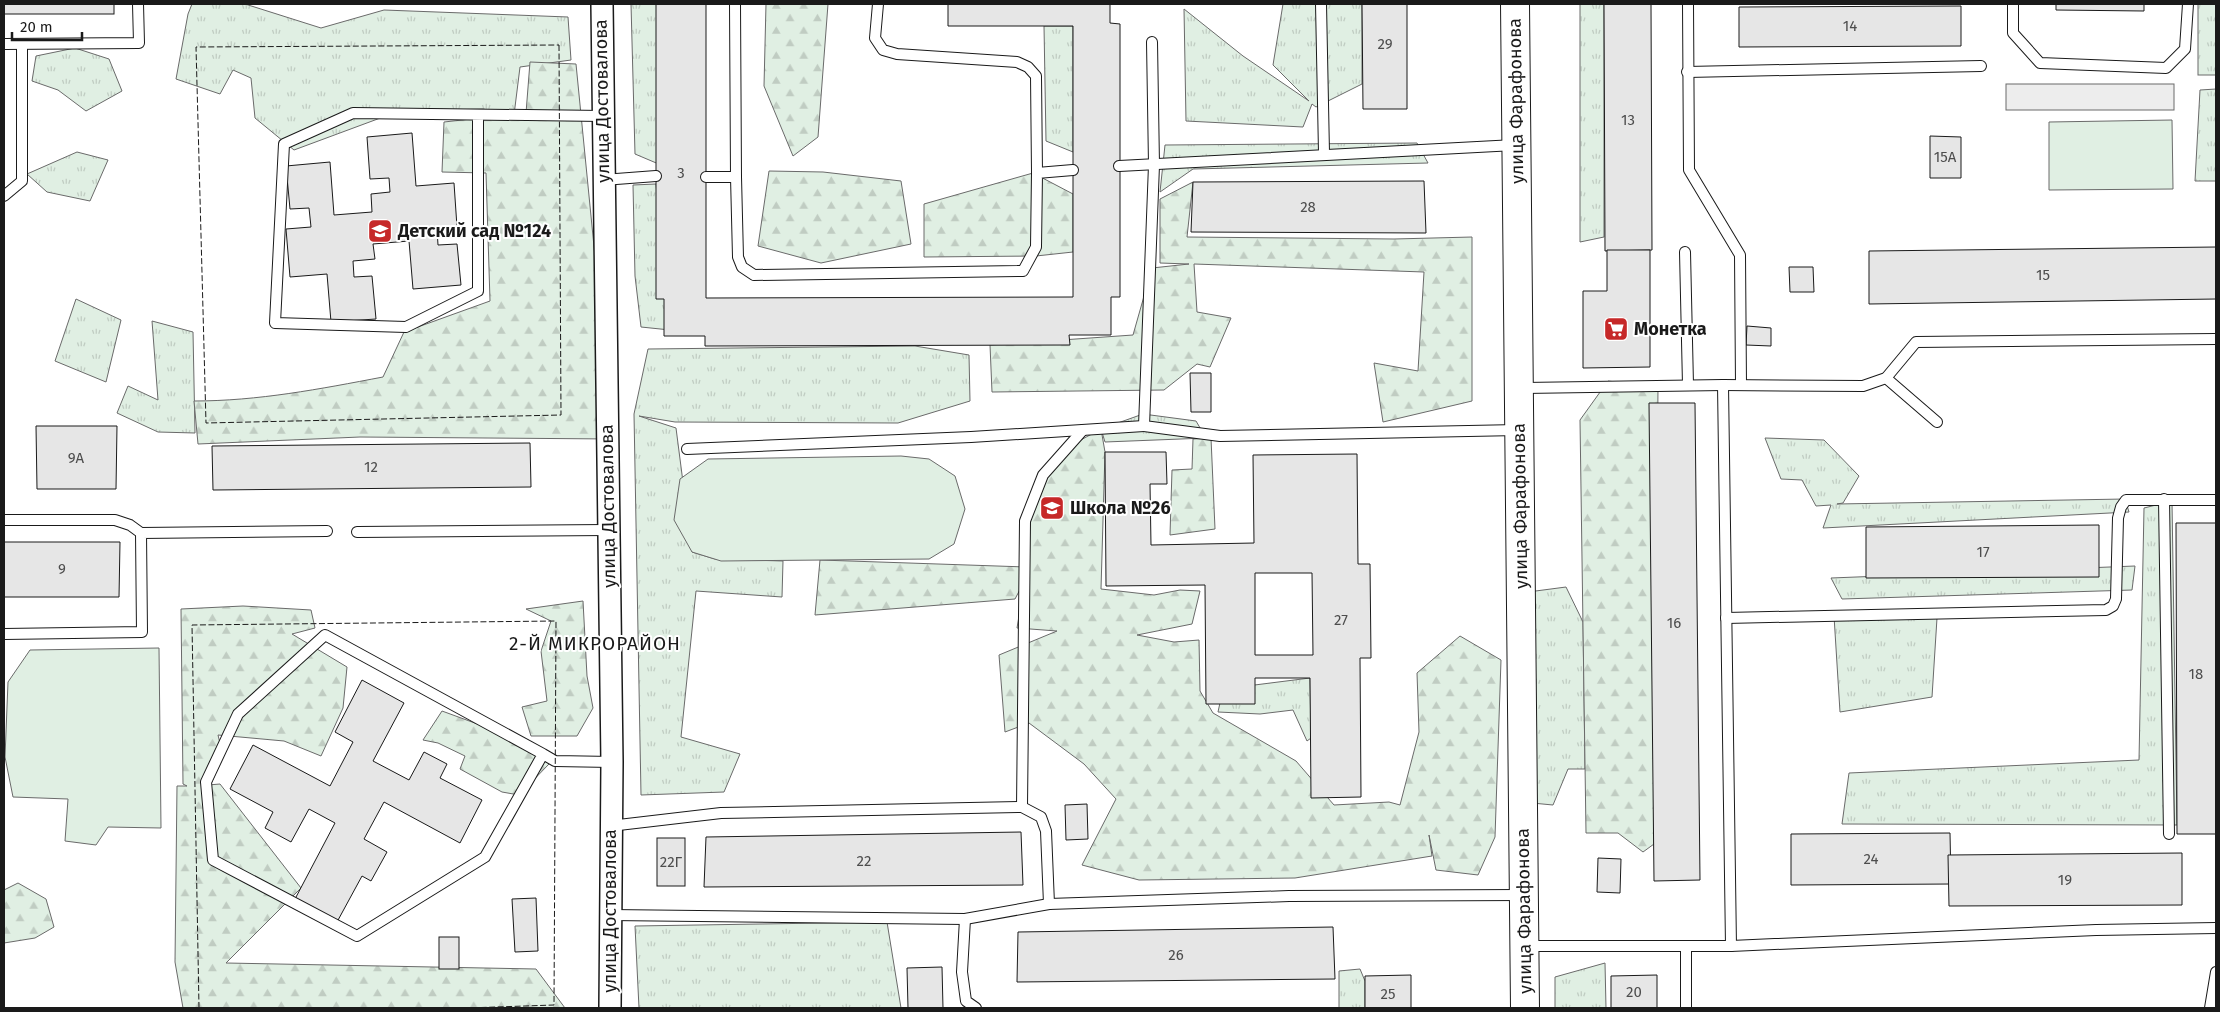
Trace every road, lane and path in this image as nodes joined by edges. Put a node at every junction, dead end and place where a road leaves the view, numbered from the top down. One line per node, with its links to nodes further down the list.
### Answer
1 (138, 4): 12 (lane)
2 (602, 4): 16 (street, улица Достовалова)
3 (734, 4): 25 (lane)
4 (878, 4): 22 (lane)
5 (1321, 4): 18 (lane)
6 (1515, 4): 17 (street, улица Фарафонова)
7 (1688, 4): 14 (lane)
8 (2013, 4): 9 (lane)
9 (2188, 4)
10 (1152, 42): 19 (lane)
11 (4, 44): 12 (lane)
12 (22, 44): 27 (lane)
13 (1981, 66): 14 (lane)
14 (1688, 72): 33 (lane)
15 (478, 114): 15 (lane); 16 (lane)
16 (603, 116): 26 (street, улица Достовалова)
17 (1516, 144): 18 (lane); 34 (street, улица Фарафонова)
18 (1324, 153): 19 (lane)
19 (1154, 165): 20 (lane); 36 (lane)
20 (1119, 166)
21 (1072, 170): 22 (lane)
22 (1037, 172): 25 (lane)
23 (656, 176): 26 (lane)
24 (706, 177): 25 (lane)
25 (736, 177)
26 (603, 180): 43 (street, улица Достовалова)
27 (4, 196)
28 (1685, 252): 31 (lane)
29 (2216, 339): 30 (lane)
30 (1886, 378): 33 (lane); 35 (lane)
31 (1688, 385): 32 (lane); 34 (lane)
32 (1723, 385): 33 (lane); 47 (lane)
33 (1741, 385)
34 (1519, 388): 38 (street, улица Фарафонова)
35 (1937, 422)
36 (1144, 426): 37 (lane); 38 (lane)
37 (1084, 430): 39 (lane); 51 (lane)
38 (1519, 430): 54 (street, улица Фарафонова)
39 (687, 449)
40 (2164, 499): 41 (lane); 47 (lane); 53 (lane)
41 (2216, 500)
42 (4, 520): 46 (lane)
43 (608, 530): 45 (lane); 50 (street, улица Достовалова)
44 (326, 531): 46 (lane)
45 (357, 532)
46 (141, 533): 48 (lane)
47 (1726, 618): 60 (lane)
48 (4, 634)
49 (543, 754): 49 (lane); 50 (lane)
50 (612, 762): 52 (street, улица Достовалова)
51 (1022, 807): 52 (lane); 55 (lane)
52 (610, 826): 56 (street, улица Достовалова)
53 (2169, 834)
54 (1524, 895): 55 (lane); 59 (street, улица Фарафонова)
55 (1049, 904): 57 (lane)
56 (610, 915): 57 (lane); 63 (street, улица Достовалова)
57 (965, 919): 64 (lane)
58 (2216, 928): 60 (lane)
59 (1524, 946): 61 (lane); 65 (street, улица Фарафонова)
60 (1731, 946): 61 (lane)
61 (1686, 947): 66 (lane)
62 (2216, 972): 67 (lane)
63 (610, 1008)
64 (976, 1008)
65 (1525, 1008)
66 (1686, 1008)
67 (2210, 1008)

